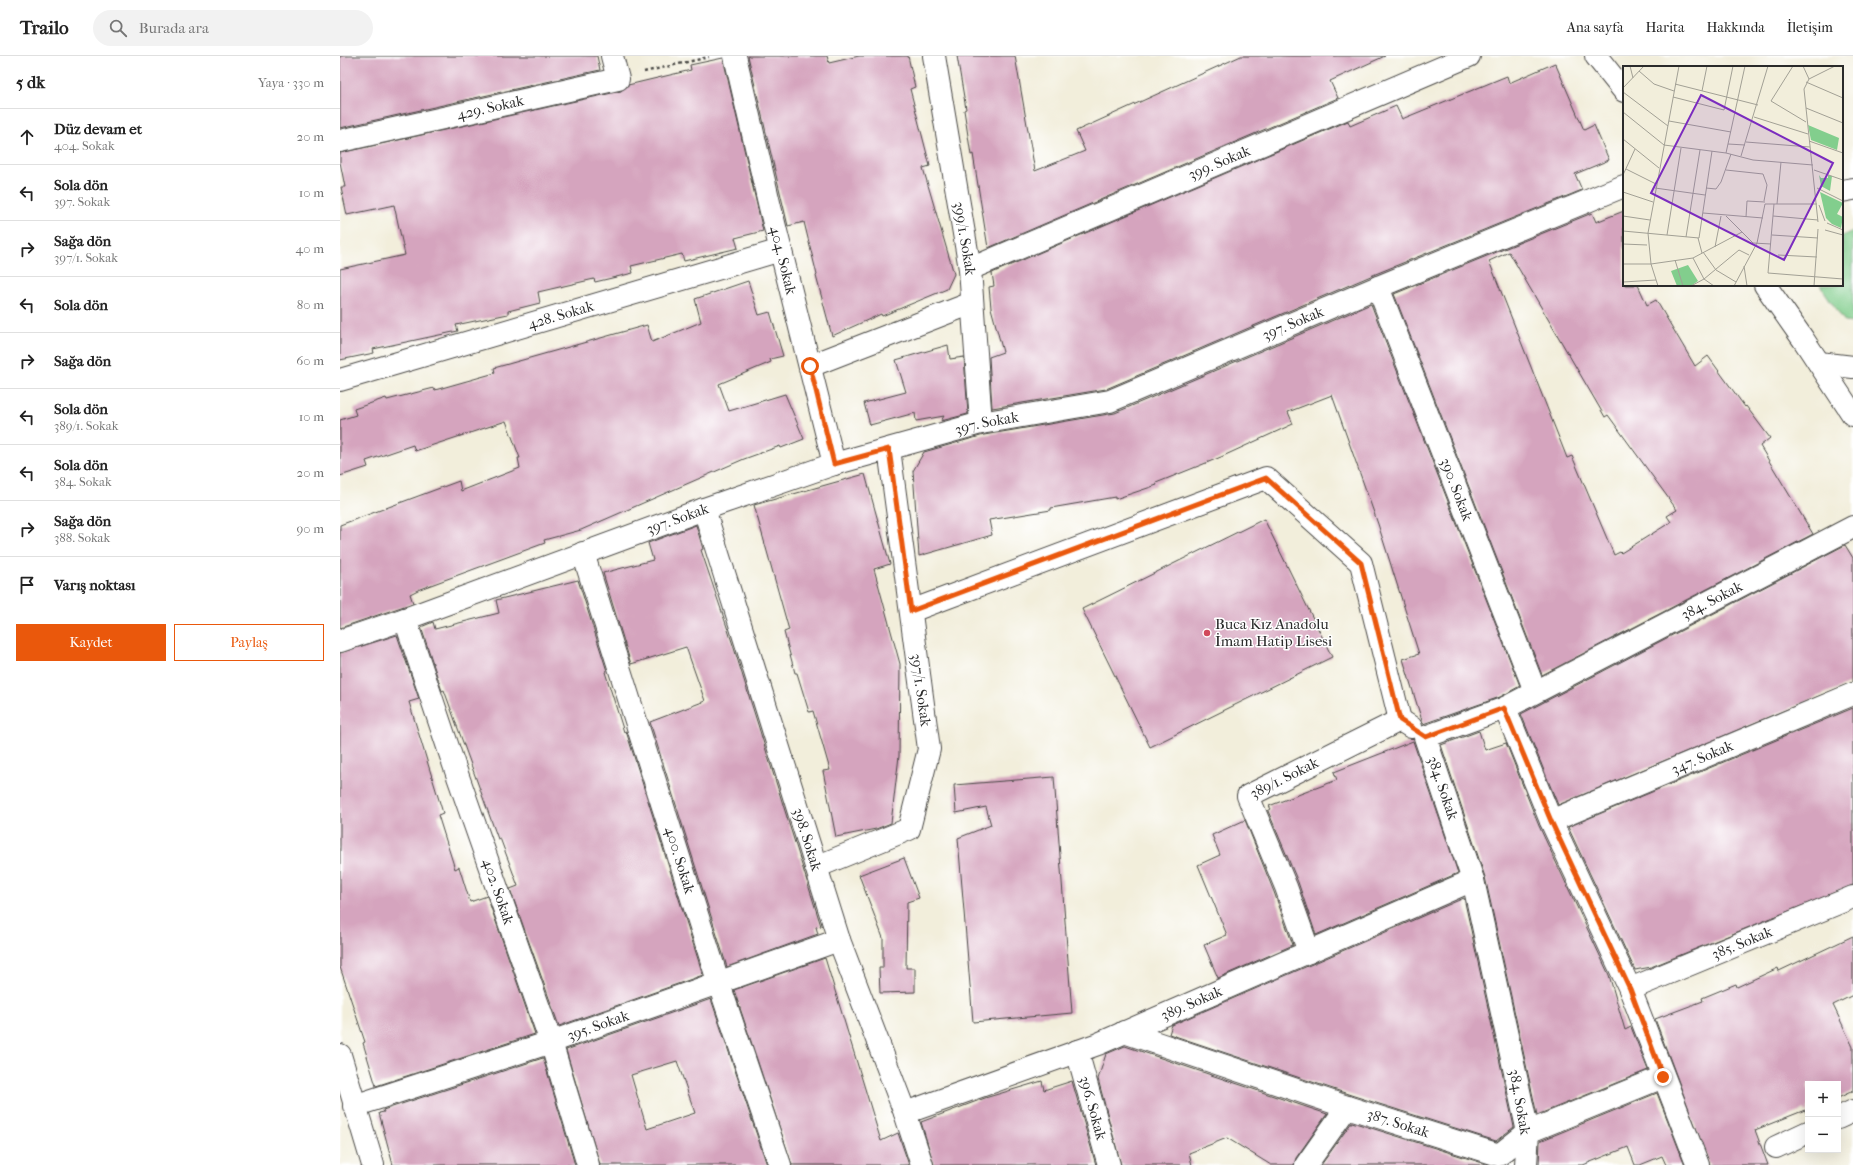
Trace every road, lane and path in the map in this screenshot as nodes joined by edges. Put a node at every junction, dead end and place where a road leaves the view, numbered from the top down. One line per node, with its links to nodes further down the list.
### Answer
1 (612, 56): 7 (street)
2 (713, 56): 7 (path)
3 (735, 56): 13 (street, 404. Sokak)
4 (934, 56): 14 (street, 399/1. Sokak)
5 (1469, 56): 14 (street, 399. Sokak)
6 (1596, 56): 8 (street)
7 (618, 79): 9 (street, 429. Sokak)
8 (1623, 90)
9 (340, 141)
10 (1623, 186): 16 (street, 397. Sokak)
11 (1853, 189): 12 (street)
12 (1843, 191)
13 (781, 250): 19 (street, 404. Sokak); 21 (street, 428. Sokak)
14 (970, 269): 17 (street, 399/1. Sokak)
15 (1766, 286): 18 (street)
16 (1378, 287): 23 (street, 397. Sokak); 32 (street, 390. Sokak)
17 (972, 303): 19 (street); 23 (street, 399/1. Sokak)
18 (1819, 363): 20 (street); 22 (street)
19 (810, 366): 25 (street, 404. Sokak)
20 (1853, 367)
21 (340, 380)
22 (1853, 415)
23 (981, 423): 24 (street, 397. Sokak)
24 (889, 449): 25 (street, 397. Sokak); 29 (street, 397/1. Sokak)
25 (834, 464): 26 (street, 397. Sokak)
26 (704, 509): 28 (street, 397. Sokak); 38 (street, 398. Sokak)
27 (1853, 526): 32 (street, 384. Sokak)
28 (583, 553): 30 (street, 397. Sokak); 43 (street, 400. Sokak)
29 (911, 611): 35 (street); 38 (street, 397/1. Sokak)
30 (405, 619): 31 (street, 397. Sokak); 46 (street, 402. Sokak)
31 (340, 641)
32 (1535, 691): 34 (street, 384. Sokak)
33 (1853, 694): 37 (street, 347. Sokak)
34 (1504, 708): 36 (street, 384. Sokak); 37 (street)
35 (1400, 720): 36 (street); 42 (street, 389/1. Sokak)
36 (1426, 737): 39 (street, 384. Sokak)
37 (1551, 821): 44 (street)
38 (816, 867): 41 (street, 398. Sokak)
39 (1474, 880): 42 (street, 389. Sokak); 55 (street, 384. Sokak)
40 (1853, 897): 44 (street, 385. Sokak)
41 (839, 940): 43 (street, 395. Sokak); 53 (street, 398. Sokak)
42 (1309, 952): 45 (street, 389. Sokak)
43 (719, 984): 46 (street, 395. Sokak); 60 (street, 400. Sokak)
44 (1630, 989): 49 (street)
45 (1124, 1032): 47 (street, 389. Sokak); 51 (street, 387. Sokak)
46 (551, 1042): 50 (street, 395. Sokak); 59 (street, 402. Sokak)
47 (1078, 1052): 53 (street, 389. Sokak); 62 (street, 396. Sokak)
48 (341, 1062): 50 (street)
49 (1663, 1077): 55 (street, 387. Sokak); 65 (street)
50 (354, 1106): 58 (street)
51 (1347, 1107): 55 (street, 387. Sokak); 63 (street)
52 (1853, 1111): 54 (street)
53 (905, 1114): 61 (street, 398. Sokak)
54 (1840, 1117)
55 (1528, 1132): 64 (street, 384. Sokak)
56 (1805, 1133): 57 (street)
57 (1776, 1147)
58 (373, 1165)
59 (588, 1165)
60 (780, 1165)
61 (922, 1165)
62 (1109, 1165)
63 (1306, 1165)
64 (1526, 1165)
65 (1698, 1165)

